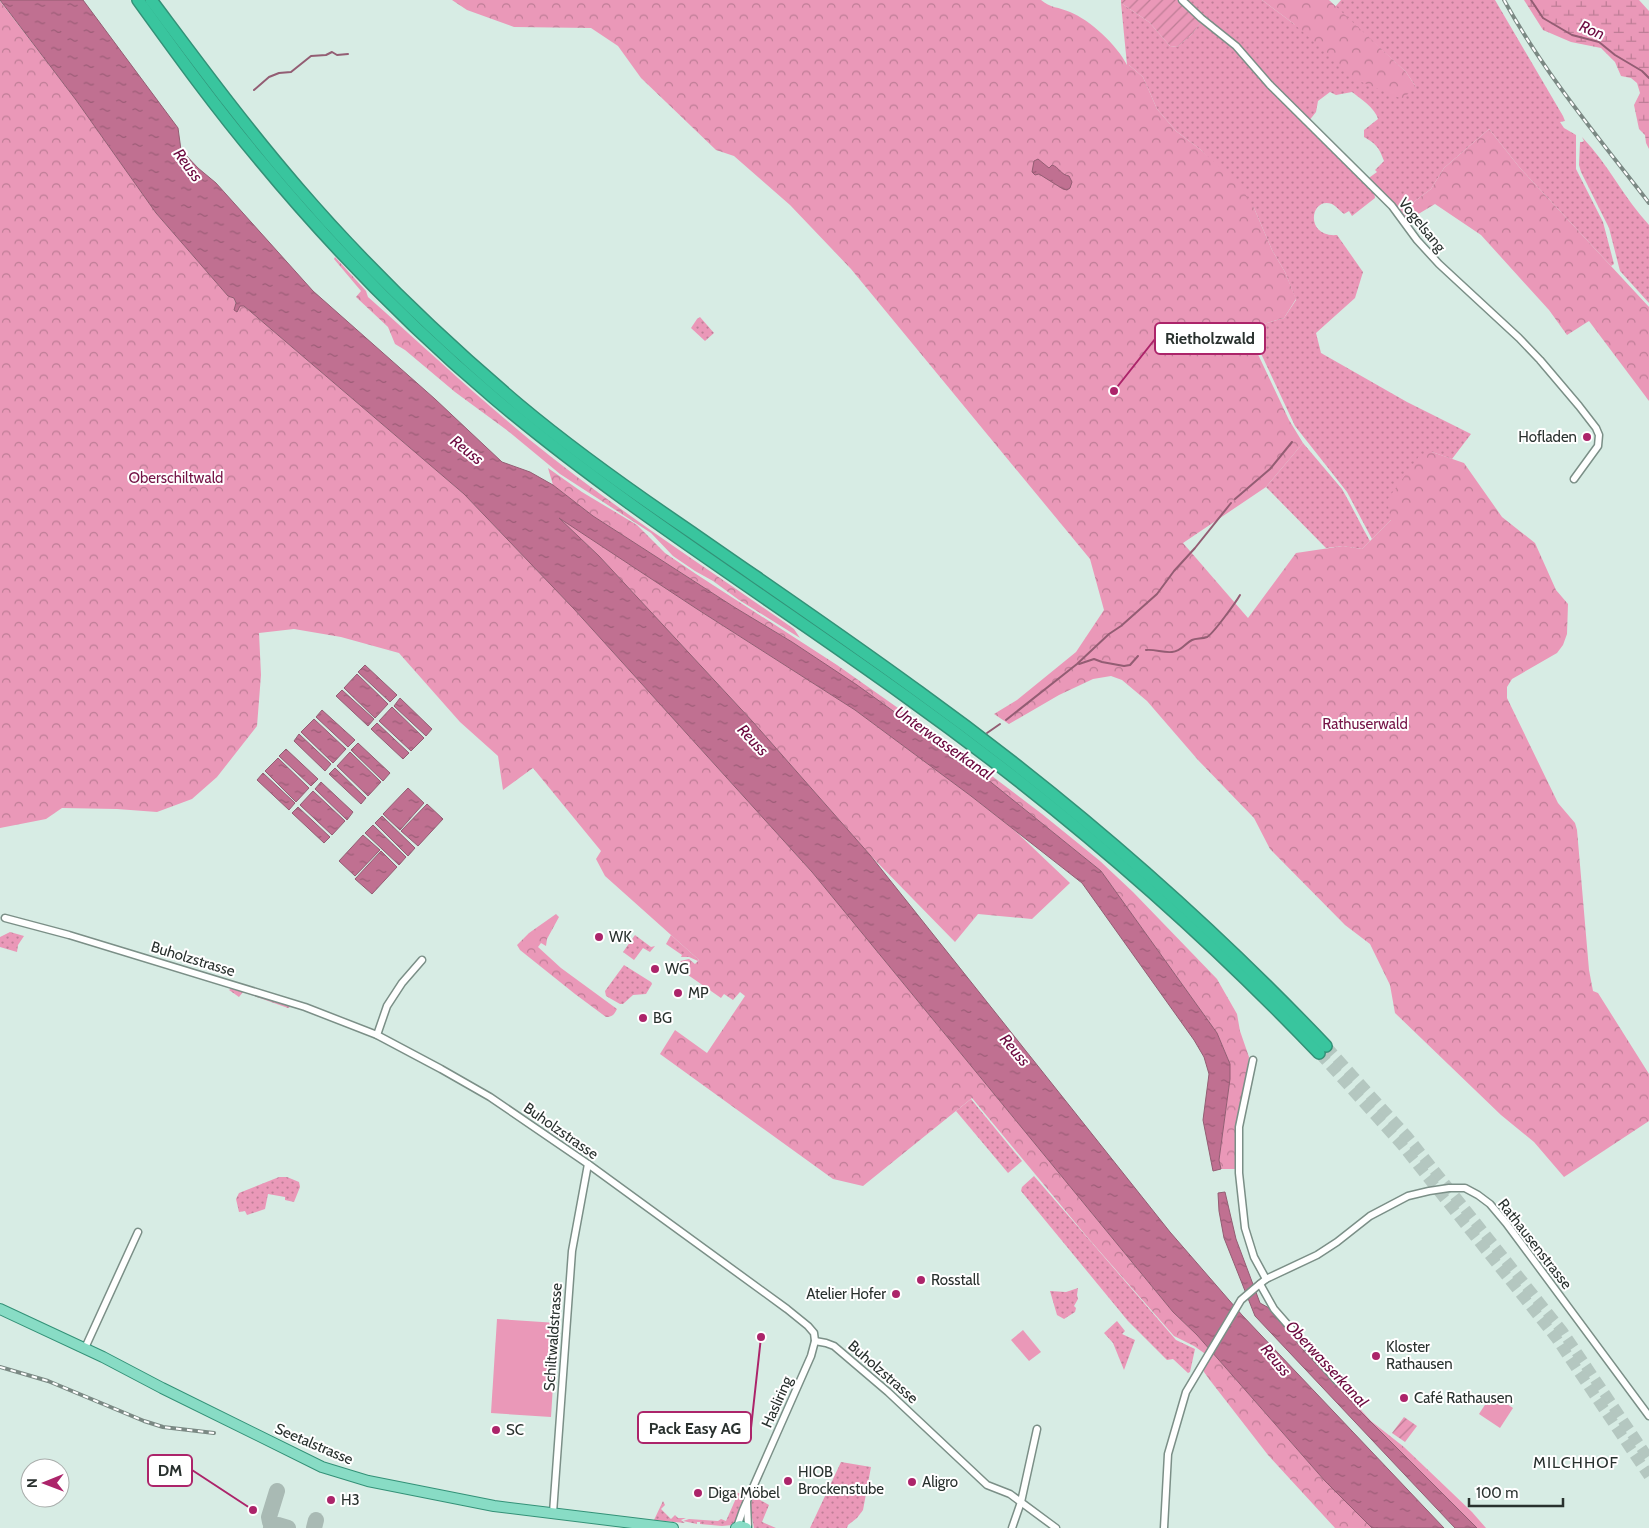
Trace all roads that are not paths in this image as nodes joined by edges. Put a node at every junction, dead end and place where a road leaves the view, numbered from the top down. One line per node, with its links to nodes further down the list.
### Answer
1 (138, 0): 2 (highway)
2 (151, 0)
3 (1182, 0): 4 (street, Vogelsang)
4 (1574, 479)
5 (5, 918): 7 (street, Buholzstrasse)
6 (422, 960): 7 (street)
7 (377, 1035): 9 (street, Buholzstrasse)
8 (1253, 1060): 11 (street)
9 (588, 1164): 13 (street, Buholzstrasse); 20 (street, Schiltwaldstrasse)
10 (138, 1232): 14 (street)
11 (1260, 1283): 15 (street); 16 (street, Rathausenstrasse); 25 (street, Rathausenstrasse)
12 (0, 1309): 14 (main road, Seetalstrasse)
13 (815, 1341): 18 (street, Hasliring); 19 (street, Buholzstrasse)
14 (85, 1348): 20 (main road, Seetalstrasse)
15 (1337, 1381)
16 (1649, 1416)
17 (1037, 1429): 19 (street)
18 (747, 1500): 22 (street, Hasliring); 22 (street, Hasliring)
19 (1021, 1502): 23 (street); 24 (street, Buholzstrasse)
20 (553, 1513): 21 (main road, Seetalstrasse)
21 (673, 1528)
22 (742, 1528)
23 (1012, 1528)
24 (1056, 1528)
25 (1164, 1528)

